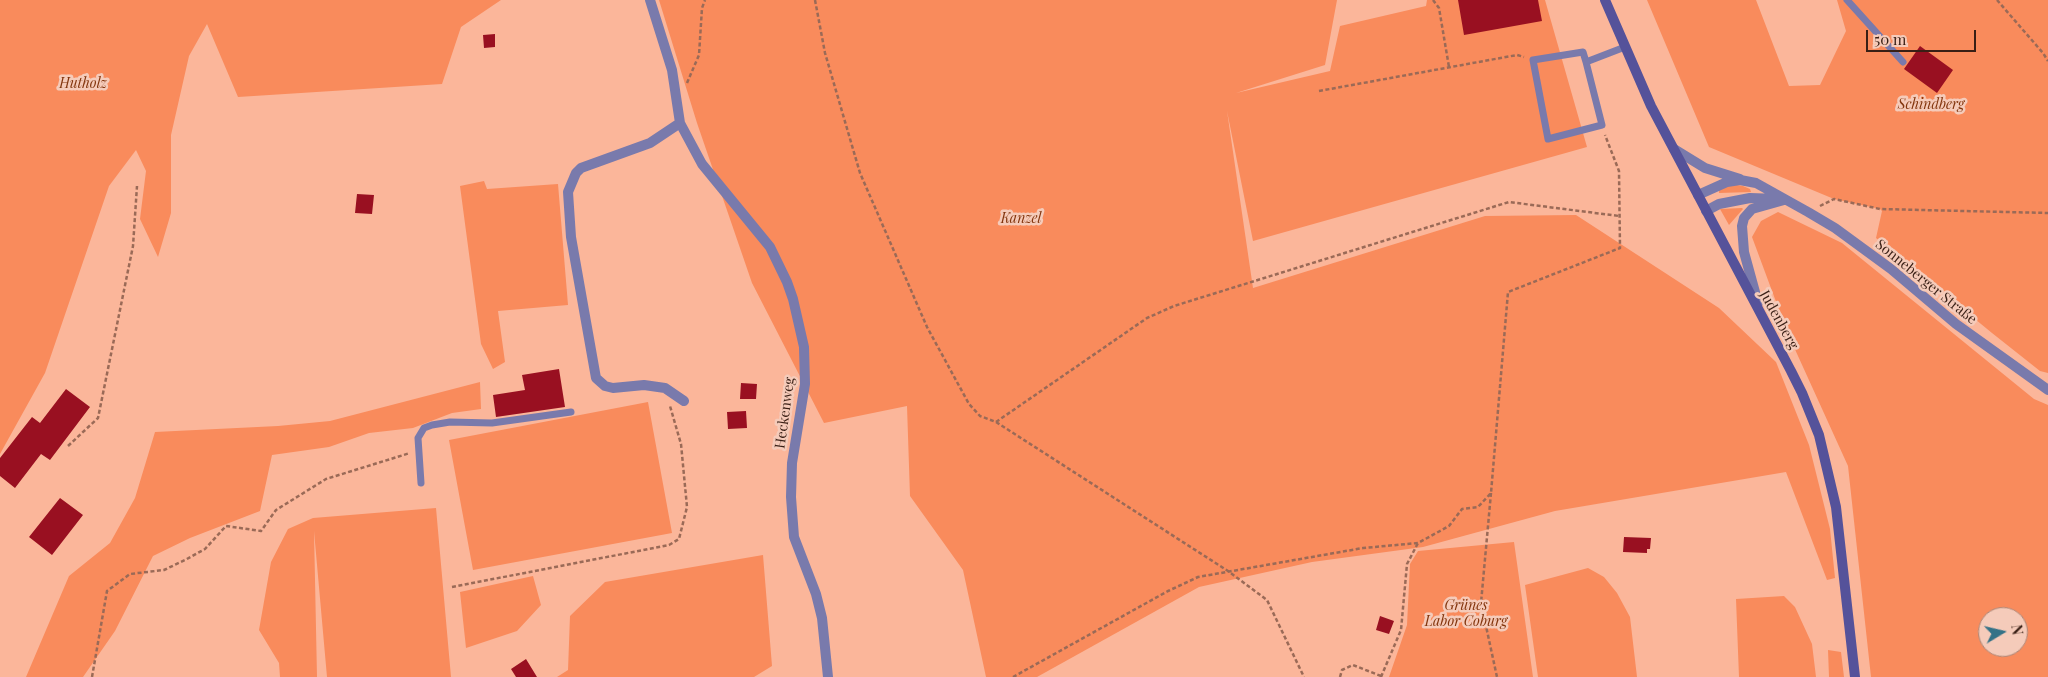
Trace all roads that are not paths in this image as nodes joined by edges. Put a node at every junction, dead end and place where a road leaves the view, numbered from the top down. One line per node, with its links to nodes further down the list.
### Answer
1 (650, 0): 7 (street, Heckenweg)
2 (1605, 0): 4 (street, Judenberg)
3 (1847, 0): 6 (lane)
4 (1625, 47): 5 (lane); 8 (street, Judenberg)
5 (1586, 62): 5 (lane)
6 (1903, 62)
7 (680, 123): 15 (street); 18 (street, Heckenweg)
8 (1674, 149): 9 (street, Sonneberger Straße); 10 (street, Judenberg)
9 (1756, 183): 10 (street, Sonneberger Straße); 11 (street, Sonneberger Straße)
10 (1698, 194): 12 (street, Judenberg)
11 (1784, 200): 12 (street, Sonneberger Straße); 13 (street); 14 (street, Sonneberger Straße)
12 (1706, 211): 13 (street, Judenberg)
13 (1762, 318): 19 (street, Judenberg)
14 (2048, 390)
15 (684, 401)
16 (571, 412): 17 (lane)
17 (421, 483)
18 (828, 677)
19 (1855, 677)

